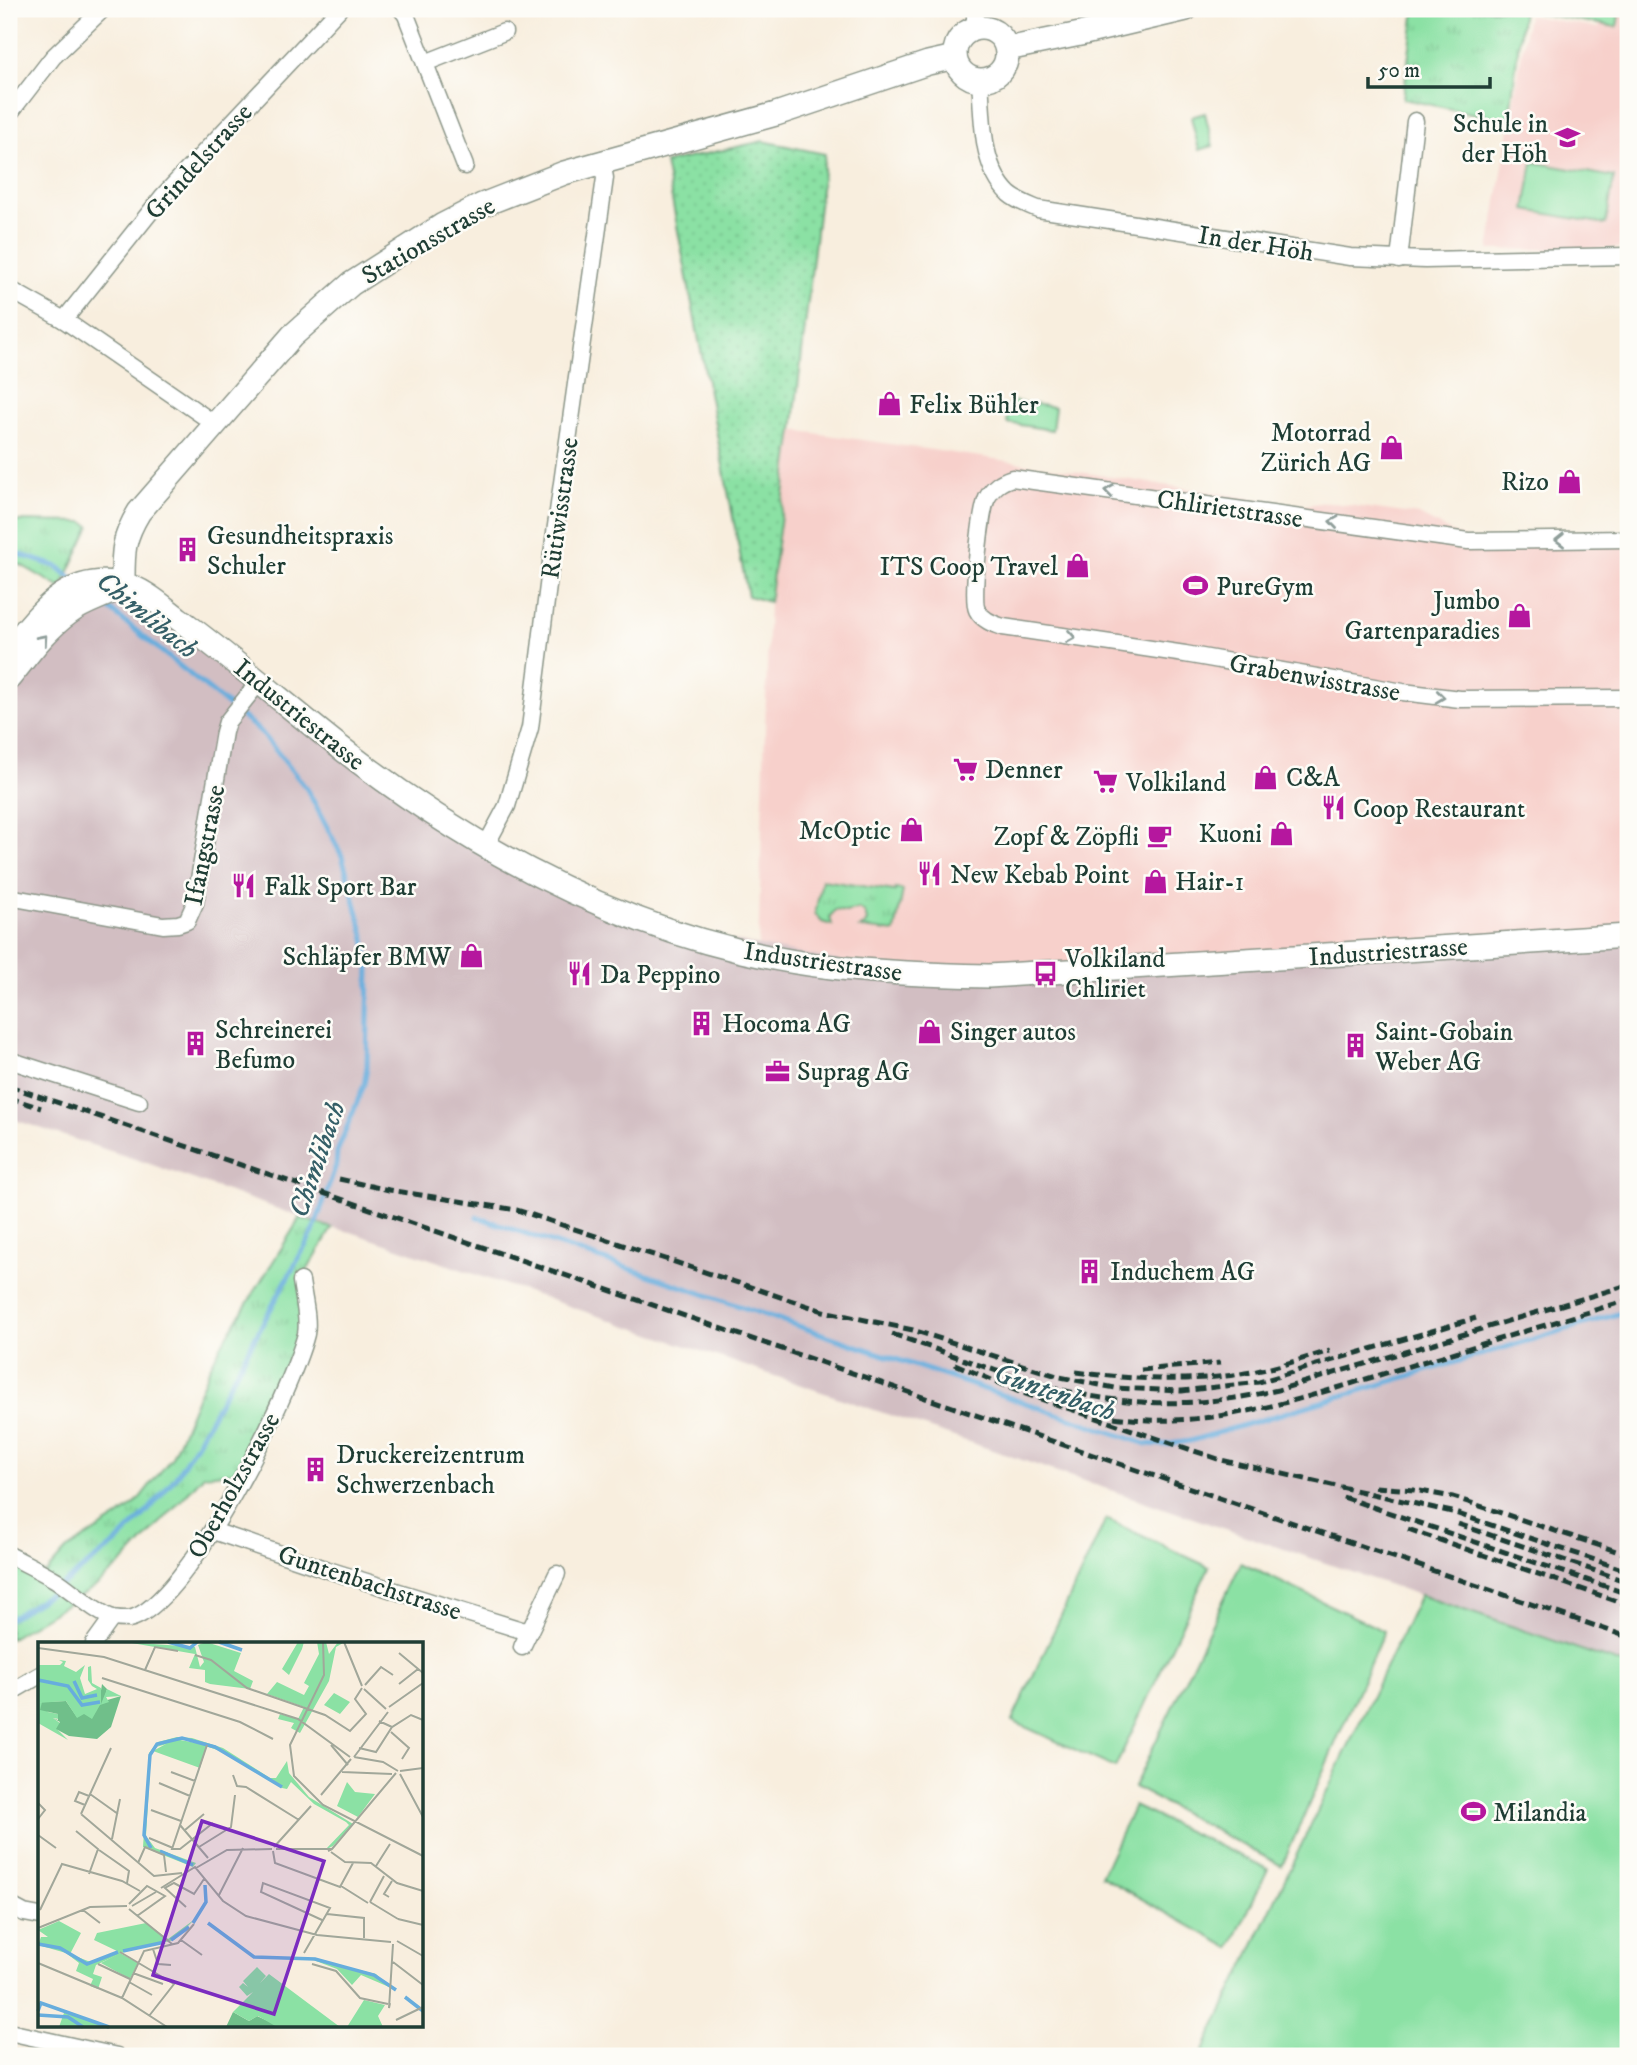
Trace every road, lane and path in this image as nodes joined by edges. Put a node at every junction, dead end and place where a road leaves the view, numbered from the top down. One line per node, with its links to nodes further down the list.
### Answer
1 (103, 9): 11 (street)
2 (339, 9): 18 (street, Grindelstrasse)
3 (401, 9): 9 (street)
4 (1186, 9): 7 (main road)
5 (975, 19): 7 (main road); 8 (main road)
6 (504, 32): 9 (street)
7 (1007, 49): 10 (main road)
8 (955, 57): 10 (main road); 13 (main road, Stationsstrasse)
9 (425, 63): 14 (street)
10 (980, 80): 16 (street, In der Höh)
11 (9, 114)
12 (1415, 121): 16 (street)
13 (603, 162): 19 (main road, Stationsstrasse); 28 (street, Rütiwisstrasse)
14 (465, 166)
15 (1628, 256): 16 (street, In der Höh)
16 (1399, 260)
17 (9, 289): 18 (street)
18 (64, 320): 19 (street)
19 (215, 424): 21 (main road, Stationsstrasse)
20 (1628, 539): 23 (street, Chlirietstrasse, one-way to 23)
21 (108, 587): 22 (main road); 26 (main road, Industriestrasse)
22 (74, 598): 24 (main road); 25 (main road, one-way to 22)
23 (1003, 627): 27 (street, Grabenwisstrasse, one-way to 27)
24 (9, 650)
25 (9, 678)
26 (252, 690): 28 (main road, Industriestrasse); 29 (street, Ifangstrasse)
27 (1628, 698)
28 (485, 847): 30 (main road, Industriestrasse)
29 (9, 897)
30 (1628, 936)
31 (9, 1060): 32 (street)
32 (139, 1102)
33 (301, 1281): 34 (street, Oberholzstrasse)
34 (213, 1531): 36 (street, Guntenbachstrasse); 37 (street, Oberholzstrasse)
35 (9, 1555): 37 (street)
36 (556, 1574)
37 (112, 1618): 38 (street)
38 (95, 1642)
39 (38, 1676): 40 (street)
40 (9, 1693)
41 (9, 1905): 42 (street)
42 (38, 1916)
43 (9, 2032): 44 (street)
44 (117, 2056)

